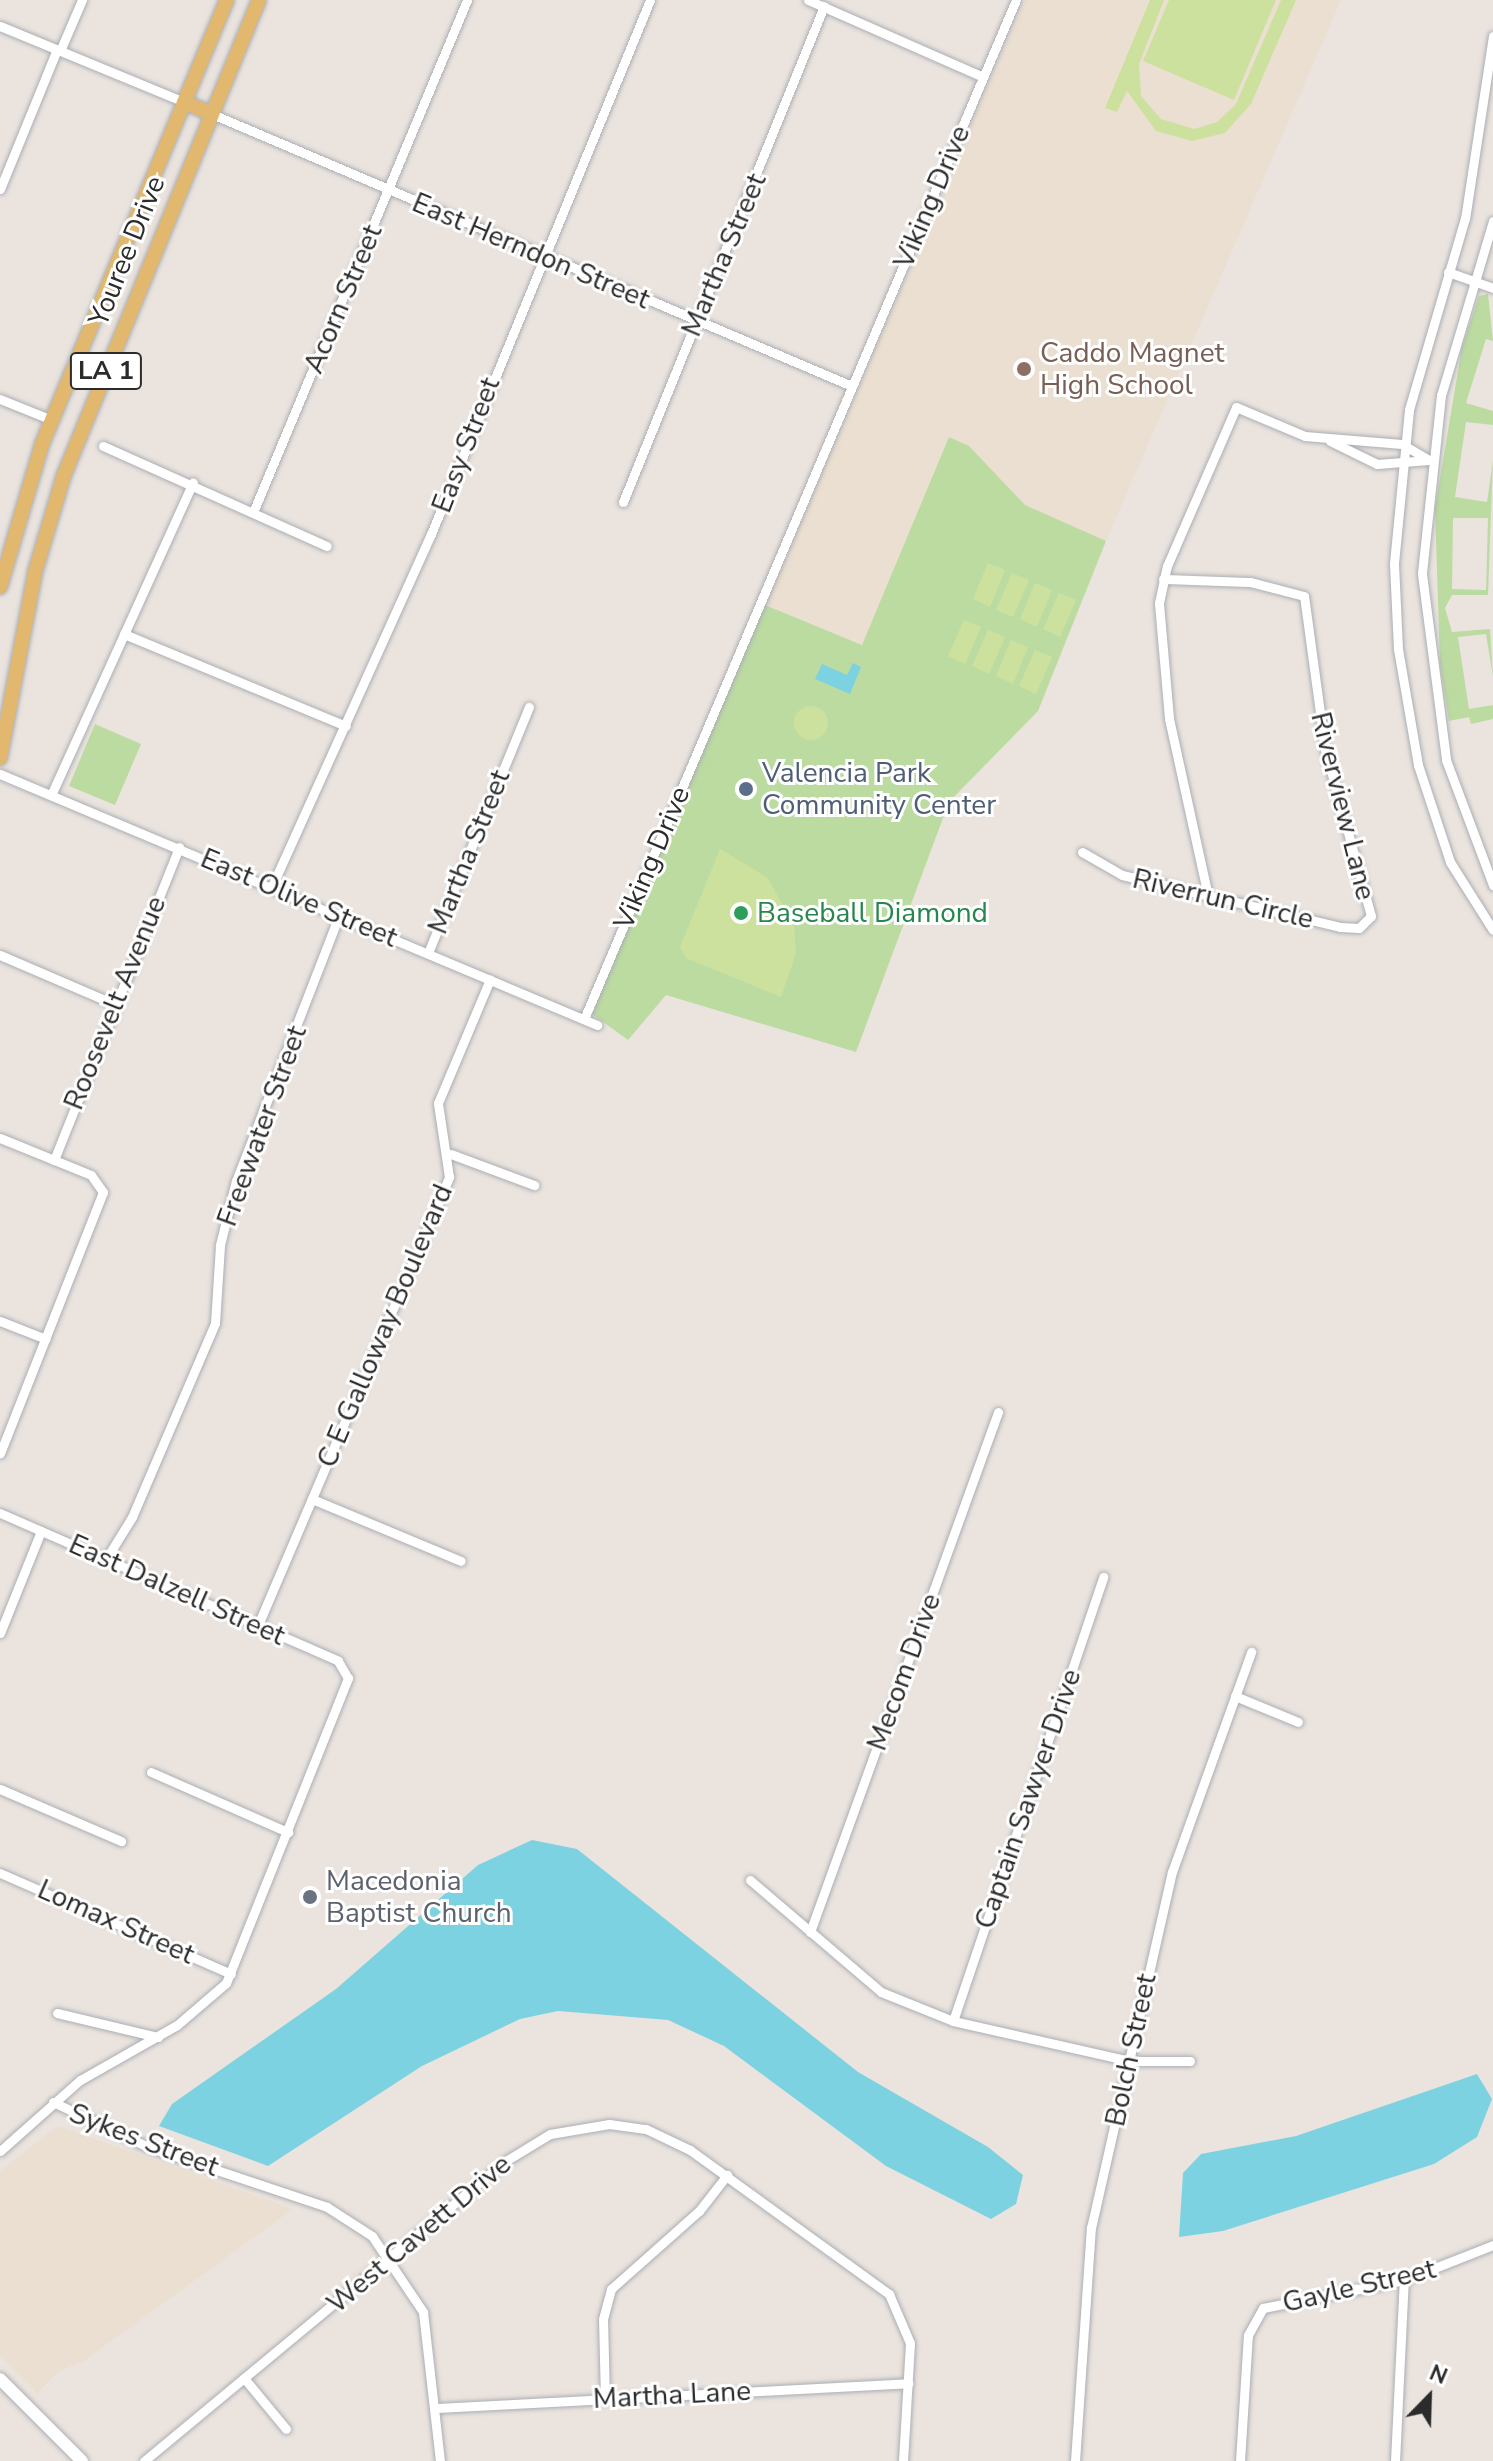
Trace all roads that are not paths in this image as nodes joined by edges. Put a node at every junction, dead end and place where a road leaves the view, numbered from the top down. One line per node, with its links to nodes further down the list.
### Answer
1 (82, 0): 11 (street)
2 (227, 0): 13 (main road, Youree Drive / LA 1)
3 (259, 0): 14 (main road, Youree Drive / LA 1)
4 (467, 0): 16 (street, Acorn Street)
5 (650, 0): 18 (street, Easy Street)
6 (808, 0): 8 (street)
7 (1016, 0): 12 (street, Viking Drive)
8 (824, 6): 12 (street); 22 (street, Martha Street)
9 (0, 26): 11 (street)
10 (1493, 36): 19 (street)
11 (59, 50): 13 (street); 15 (street)
12 (983, 77): 23 (street, Viking Drive)
13 (184, 102): 14 (main road); 25 (main road, Youree Drive / LA 1)
14 (212, 114): 16 (street, East Herndon Street); 40 (main road, Youree Drive / LA 1)
15 (0, 189)
16 (388, 190): 18 (street, East Herndon Street); 33 (street, Acorn Street)
17 (1493, 221): 20 (street)
18 (541, 255): 22 (street, East Herndon Street); 39 (street, Easy Street)
19 (1448, 272): 20 (street); 27 (street)
20 (1473, 282): 21 (street); 29 (street)
21 (1493, 288)
22 (696, 321): 23 (street, East Herndon Street); 32 (street, Martha Street)
23 (850, 390): 55 (street, Viking Drive)
24 (0, 399): 25 (street)
25 (52, 420): 36 (main road, Youree Drive / LA 1)
26 (1330, 441): 27 (street); 30 (street); 35 (street)
27 (1402, 444): 29 (street); 30 (street)
28 (103, 446): 31 (street)
29 (1429, 460): 30 (street); 45 (street)
30 (1400, 467): 50 (street)
31 (193, 482): 33 (street); 37 (street)
32 (623, 502)
33 (254, 510): 34 (street)
34 (327, 546)
35 (1163, 579): 47 (street); 49 (street, Riverview Lane)
36 (0, 587)
37 (124, 634): 39 (street); 42 (street)
38 (529, 707): 51 (street, Martha Street)
39 (346, 726): 46 (street, Easy Street)
40 (0, 758)
41 (0, 774): 42 (street, East Olive Street)
42 (52, 793): 43 (street, East Olive Street)
43 (179, 847): 46 (street, East Olive Street); 54 (street, Roosevelt Avenue)
44 (1082, 852): 47 (street, Riverrun Circle)
45 (1493, 885)
46 (272, 886): 48 (street, East Olive Street)
47 (1208, 896): 49 (street, Riverrun Circle)
48 (339, 915): 51 (street, East Olive Street); 68 (street, Freewater Street)
49 (1369, 922)
50 (1493, 930)
51 (428, 953): 53 (street, East Olive Street)
52 (0, 955): 54 (street)
53 (490, 979): 55 (street, East Olive Street); 58 (street, C E Galloway Boulevard)
54 (112, 1003): 59 (street, Roosevelt Avenue)
55 (584, 1019): 56 (street, East Olive Street)
56 (597, 1025)
57 (0, 1138): 59 (street)
58 (451, 1154): 60 (street); 65 (street, C E Galloway Boulevard)
59 (54, 1160): 62 (street)
60 (534, 1185)
61 (0, 1321): 62 (street)
62 (46, 1339): 64 (street)
63 (998, 1412): 82 (street, Mecom Drive)
64 (0, 1453)
65 (312, 1499): 69 (street); 71 (street, C E Galloway Boulevard)
66 (0, 1513): 67 (street, East Dalzell Street)
67 (41, 1531): 68 (street, East Dalzell Street); 72 (street)
68 (106, 1559): 71 (street, East Dalzell Street)
69 (461, 1561)
70 (1103, 1577): 85 (street, Captain Sawyer Drive)
71 (258, 1625): 78 (street, East Dalzell Street)
72 (0, 1633)
73 (1251, 1652): 74 (street, Bolch Street)
74 (1235, 1696): 75 (street); 87 (street, Bolch Street)
75 (1298, 1722)
76 (151, 1772): 78 (street)
77 (0, 1789): 79 (street)
78 (288, 1832): 83 (street)
79 (121, 1841)
80 (0, 1873): 83 (street, Lomax Street)
81 (750, 1880): 82 (street)
82 (810, 1932): 85 (street)
83 (231, 1974): 86 (street)
84 (57, 2013): 86 (street)
85 (953, 2021): 87 (street)
86 (158, 2037): 89 (street)
87 (1130, 2061): 88 (street); 105 (street, Bolch Street)
88 (1190, 2061)
89 (53, 2102): 90 (street); 93 (street, Sykes Street)
90 (0, 2151)
91 (727, 2175): 93 (street, West Cavett Drive); 97 (street, West Cavett Drive); 98 (street)
92 (1493, 2245): 94 (street, Gayle Street)
93 (391, 2255): 95 (street, West Cavett Drive); 99 (street)
94 (1404, 2280): 106 (street, Gayle Street); 107 (street)
95 (244, 2378): 100 (street); 102 (street, West Cavett Drive)
96 (0, 2379): 101 (street)
97 (908, 2383): 98 (street, Martha Lane); 104 (street, West Cavett Drive)
98 (605, 2399): 99 (street, Martha Lane)
99 (437, 2408): 103 (street)
100 (286, 2429)
101 (82, 2461)
102 (144, 2461)
103 (440, 2461)
104 (903, 2461)
105 (1075, 2461)
106 (1240, 2461)
107 (1395, 2461)

